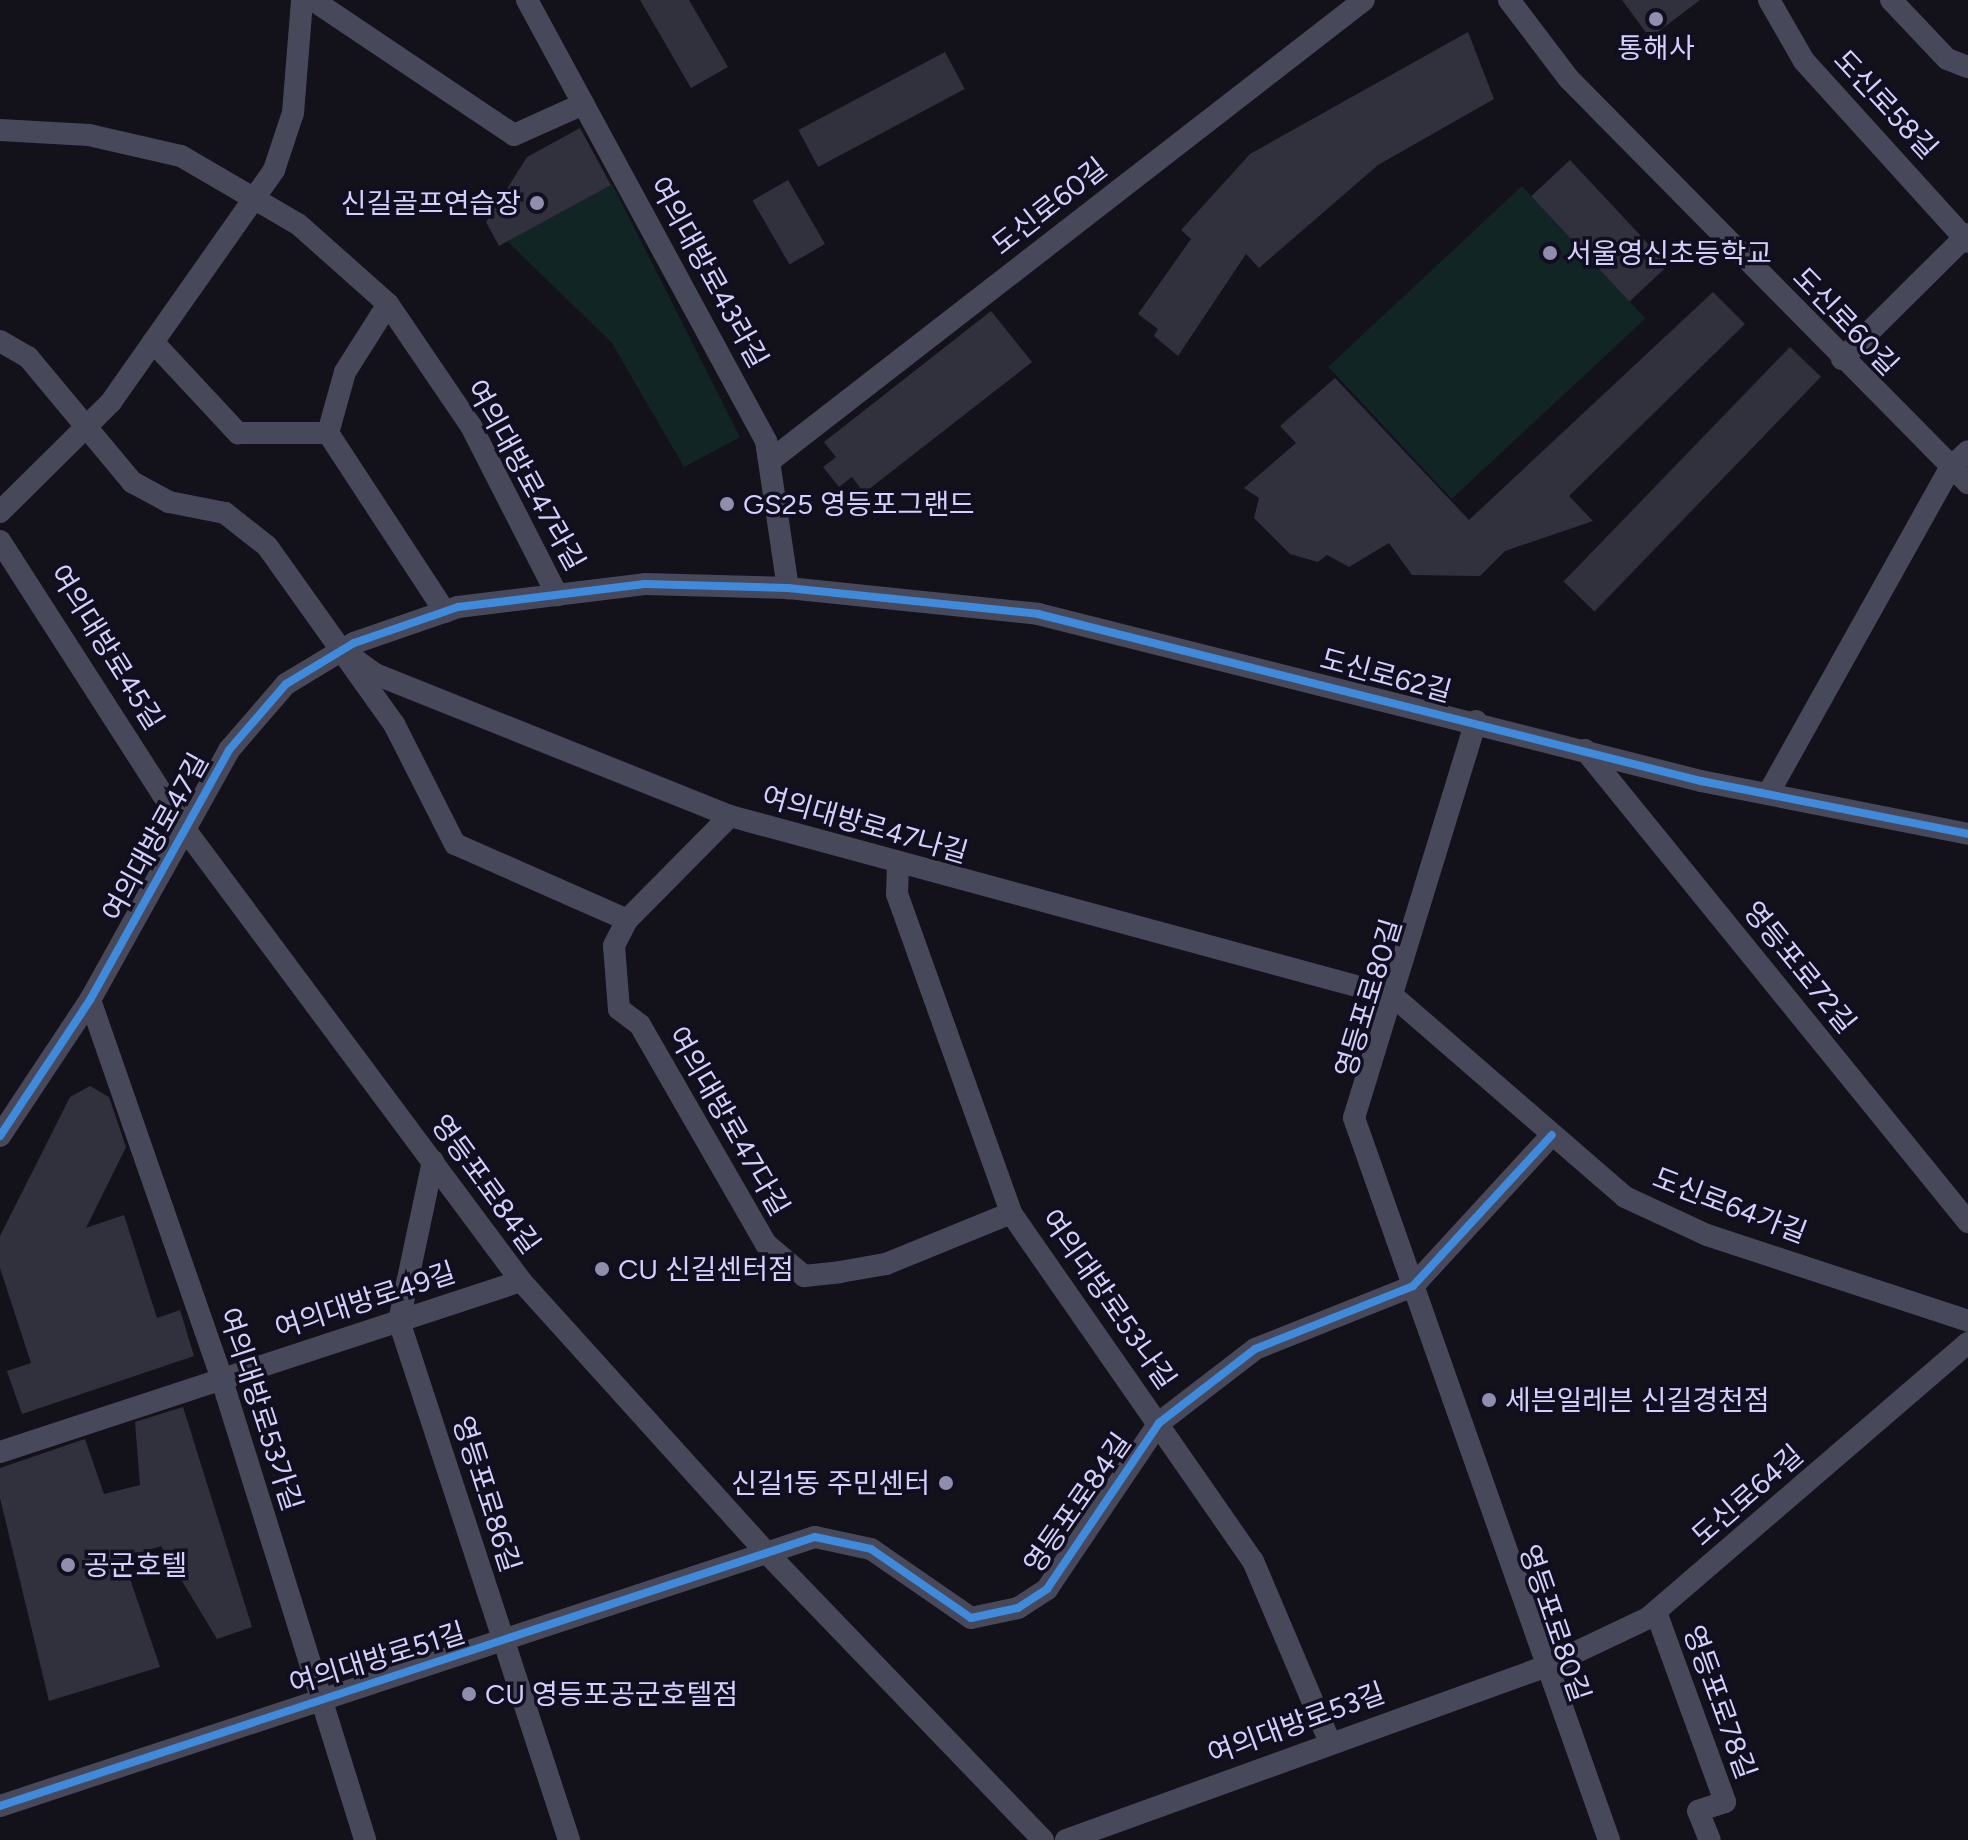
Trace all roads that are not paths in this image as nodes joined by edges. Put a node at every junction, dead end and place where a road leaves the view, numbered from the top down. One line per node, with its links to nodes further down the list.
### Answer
1 (302, 0): 11 (street)
2 (313, 0): 9 (street)
3 (527, 0): 9 (street, 여의대방로43라길)
4 (1364, 0): 20 (street, 도신로60길)
5 (1509, 0): 16 (street, 도신로60길)
6 (1769, 0): 12 (street, 도신로58길)
7 (1891, 0): 8 (street)
8 (1968, 67)
9 (583, 104): 20 (street, 여의대방로43라길)
10 (0, 130): 11 (street, 여의대방로47라길)
11 (254, 198): 13 (street, 여의대방로47라길); 15 (street)
12 (1967, 238): 16 (street)
13 (388, 304): 18 (street); 26 (street, 여의대방로47라길)
14 (0, 341): 17 (street)
15 (153, 342): 17 (street); 18 (street)
16 (1842, 359): 21 (street, 도신로60길)
17 (87, 428): 23 (street); 28 (street)
18 (328, 433): 27 (street)
19 (1968, 451): 21 (street)
20 (771, 460): 25 (street, 여의대방로43라길)
21 (1951, 467): 22 (street, 도신로60길); 31 (street)
22 (1968, 483)
23 (0, 512)
24 (0, 541): 33 (street, 여의대방로45길)
25 (788, 588): 26 (street, 여의대방로47길); 29 (street, 도신로62길)
26 (557, 595): 27 (street, 여의대방로47길)
27 (445, 612): 28 (street, 여의대방로47길)
28 (342, 650): 32 (street, 여의대방로47나길); 33 (street, 여의대방로47길); 36 (street)
29 (1476, 721): 30 (street, 도신로62길); 37 (street, 영등포로80길)
30 (1585, 750): 31 (street, 도신로62길); 43 (street, 영등포로72길)
31 (1768, 794): 34 (street, 도신로62길)
32 (730, 816): 35 (street, 여의대방로47나길); 36 (street, 여의대방로47다길)
33 (184, 828): 38 (street, 여의대방로47길); 41 (street, 영등포로84길)
34 (1968, 834)
35 (898, 865): 37 (street, 여의대방로47나길); 42 (street, 여의대방로53나길)
36 (627, 920): 42 (street, 여의대방로47다길)
37 (1393, 996): 39 (street, 도신로64가길); 45 (street, 영등포로80길)
38 (90, 1000): 40 (street, 여의대방로47길); 49 (street, 여의대방로53가길)
39 (1552, 1135): 45 (street); 47 (street, 도신로64가길)
40 (0, 1136)
41 (433, 1161): 44 (street, 영등포로84길); 46 (street)
42 (1011, 1213): 50 (street, 여의대방로53나길)
43 (1968, 1222)
44 (521, 1281): 46 (street, 여의대방로49길); 52 (street, 영등포로84길)
45 (1413, 1286): 50 (street); 55 (street, 영등포로80길)
46 (399, 1321): 49 (street, 여의대방로49길); 54 (street, 영등포로86길)
47 (1968, 1321)
48 (1968, 1343): 53 (street, 도신로64길)
49 (221, 1377): 51 (street, 여의대방로49길); 56 (street, 여의대방로53가길)
50 (1159, 1423): 52 (street, 영등포로84길); 57 (street, 여의대방로53나길)
51 (0, 1452)
52 (767, 1553): 54 (street, 여의대방로51길); 61 (street, 영등포로84길)
53 (1656, 1612): 55 (street, 도신로64길); 64 (street, 영등포로78길)
54 (504, 1643): 56 (street, 여의대방로51길); 60 (street, 영등포로86길)
55 (1547, 1666): 57 (street, 여의대방로53길); 63 (street, 영등포로80길)
56 (321, 1697): 58 (street, 여의대방로51길); 59 (street, 여의대방로53가길)
57 (1330, 1742): 62 (street, 여의대방로53길)
58 (0, 1806)
59 (365, 1840)
60 (569, 1840)
61 (1043, 1840)
62 (1066, 1840)
63 (1609, 1840)
64 (1710, 1840)

